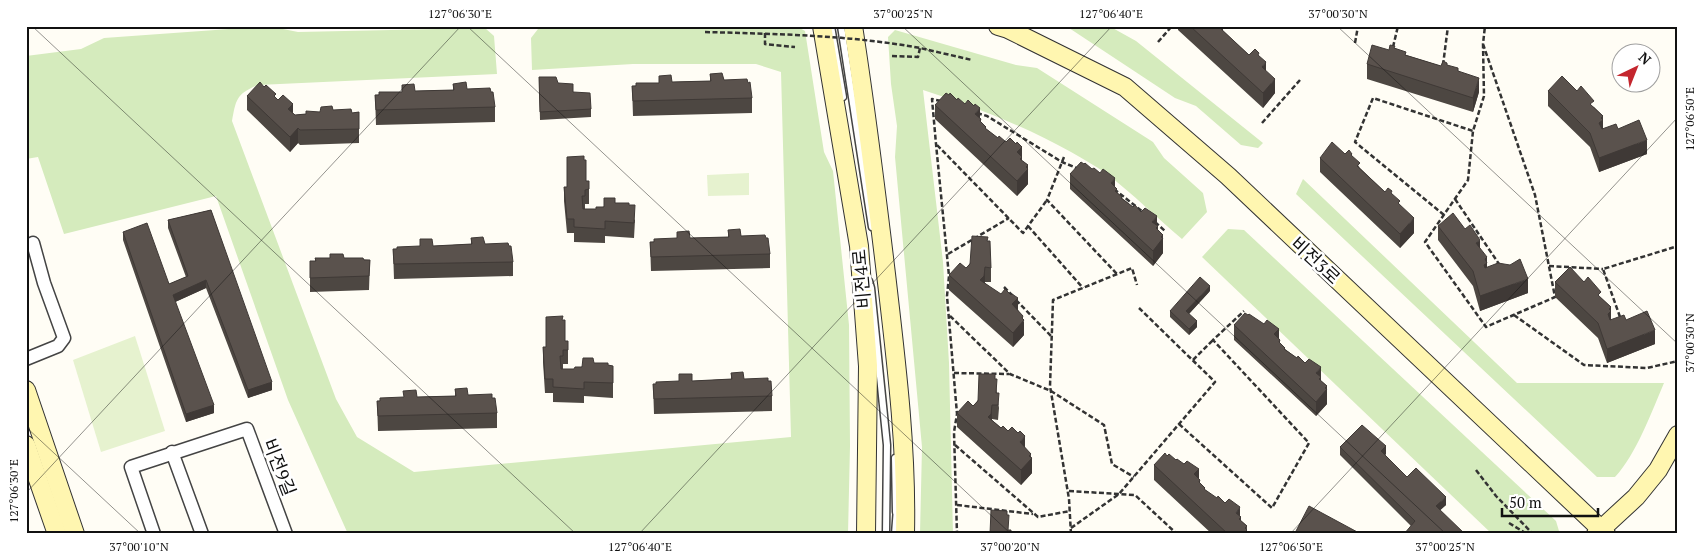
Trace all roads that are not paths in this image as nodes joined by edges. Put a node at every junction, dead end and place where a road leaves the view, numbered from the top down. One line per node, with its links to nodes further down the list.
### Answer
1 (822, 26): 9 (street, 비전4로)
2 (831, 26): 6 (lane)
3 (842, 26): 9 (lane)
4 (853, 26): 19 (street, 비전4로)
5 (998, 26): 21 (street, 비전3로)
6 (844, 108)
7 (853, 165): 11 (lane)
8 (33, 243): 13 (street)
9 (866, 243): 11 (lane); 27 (street, 비전4로)
10 (878, 269): 12 (lane)
11 (871, 288): 28 (lane)
12 (882, 308)
13 (26, 360)
14 (26, 390): 23 (street)
15 (1678, 435): 21 (street)
16 (26, 445): 22 (street)
17 (895, 446): 20 (lane)
18 (172, 452): 24 (street, 비전9길); 25 (street); 26 (street, 비전9길)
19 (904, 478): 20 (lane); 30 (street, 비전4로)
20 (896, 512): 29 (lane)
21 (1601, 532)
22 (58, 534)
23 (74, 534)
24 (154, 534)
25 (202, 534)
26 (286, 534)
27 (866, 534)
28 (886, 534)
29 (895, 534)
30 (905, 534)

